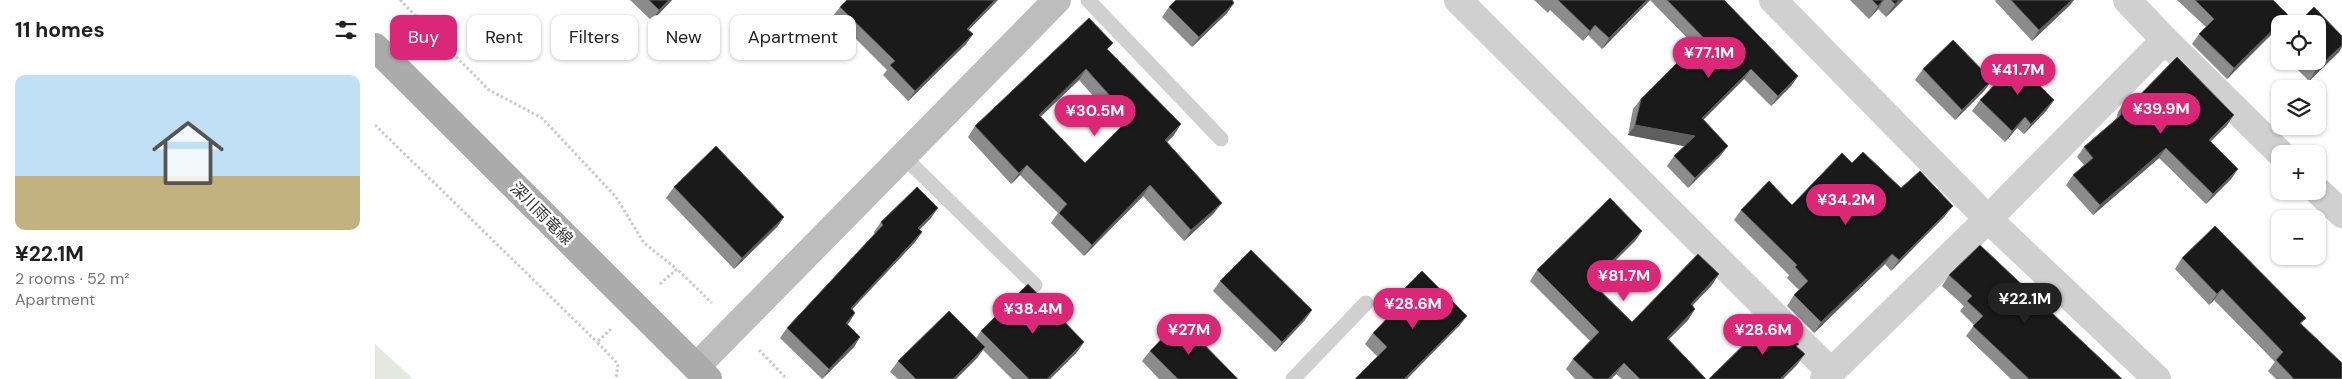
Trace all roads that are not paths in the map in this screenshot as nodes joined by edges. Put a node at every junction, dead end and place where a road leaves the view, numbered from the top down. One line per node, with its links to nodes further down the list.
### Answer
1 (1057, 0): 10 (street)
2 (1088, 0): 8 (lane)
3 (1458, 0): 17 (street)
4 (1773, 0): 13 (street)
5 (2127, 0): 6 (street)
6 (2165, 40): 9 (street); 13 (street)
7 (375, 48): 16 (main road, 深川雨竜線)
8 (1221, 139)
9 (2272, 145)
10 (903, 156): 14 (lane); 16 (street)
11 (2326, 199): 12 (street)
12 (2342, 214)
13 (1988, 219): 17 (street); 19 (street)
14 (1035, 285)
15 (1366, 303): 18 (lane)
16 (696, 375)
17 (1831, 377)
18 (1293, 379)
19 (2157, 379)

